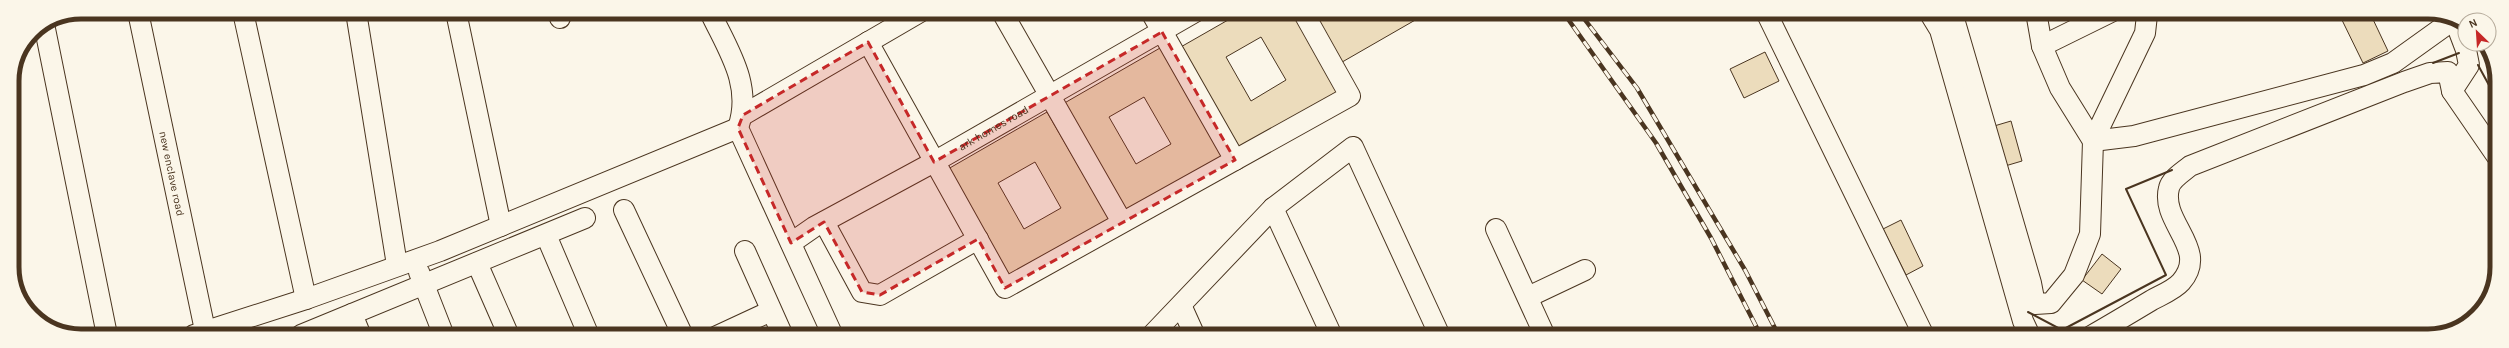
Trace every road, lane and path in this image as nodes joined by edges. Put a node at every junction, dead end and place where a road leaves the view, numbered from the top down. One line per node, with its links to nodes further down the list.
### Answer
1 (139, 19): 51 (street, new enclave road)
2 (244, 19): 46 (street)
3 (357, 19): 41 (street)
4 (457, 19): 35 (street)
5 (713, 19): 25 (street)
6 (908, 19): 21 (street)
7 (1006, 19): 24 (street)
8 (1155, 19): 20 (street)
9 (1183, 19): 20 (street, ark homes road)
10 (1308, 19): 28 (street)
11 (1769, 19): 67 (street)
12 (1933, 19): 68 (street)
13 (1954, 19): 26 (street)
14 (2037, 19): 22 (street)
15 (2097, 19): 22 (street)
16 (2147, 19): 26 (street)
17 (2450, 23): 26 (street)
18 (2456, 26): 23 (street)
19 (45, 30): 50 (street)
20 (1162, 32): 24 (street, ark homes road); 28 (street)
21 (868, 42): 25 (street); 29 (street)
22 (2042, 46): 26 (street)
23 (2452, 92): 27 (street); 69 (street)
24 (1051, 95): 29 (street, ark homes road); 34 (street)
25 (740, 122): 35 (street); 39 (street)
26 (2093, 141)
27 (2490, 146)
28 (1235, 160): 34 (street)
29 (934, 162): 33 (street, ark homes road); 38 (street)
30 (1273, 208): 47 (street); 64 (street); 65 (street)
31 (624, 210): 58 (street)
32 (585, 218): 37 (street)
33 (824, 222): 38 (street); 39 (street, ark homes road)
34 (1122, 222): 38 (street)
35 (501, 226): 41 (street)
36 (1496, 229): 45 (street)
37 (546, 235): 42 (street); 57 (street)
38 (978, 239)
39 (791, 244): 61 (street)
40 (746, 251): 48 (street)
41 (406, 262): 44 (street); 46 (street)
42 (477, 263): 44 (street); 56 (street)
43 (1585, 270): 45 (street)
44 (424, 285): 49 (street); 55 (street)
45 (1528, 297): 66 (street)
46 (306, 299): 52 (street)
47 (1181, 305): 62 (street); 63 (street)
48 (772, 311): 59 (street); 60 (street)
49 (352, 314): 53 (street); 54 (street)
50 (106, 329)
51 (200, 329)
52 (216, 329)
53 (317, 329)
54 (358, 329)
55 (441, 329)
56 (506, 329)
57 (586, 329)
58 (679, 329)
59 (732, 329)
60 (780, 329)
61 (830, 329)
62 (1158, 329)
63 (1191, 329)
64 (1329, 329)
65 (1437, 329)
66 (1542, 329)
67 (1921, 329)
68 (2027, 329)
69 (2103, 329)

